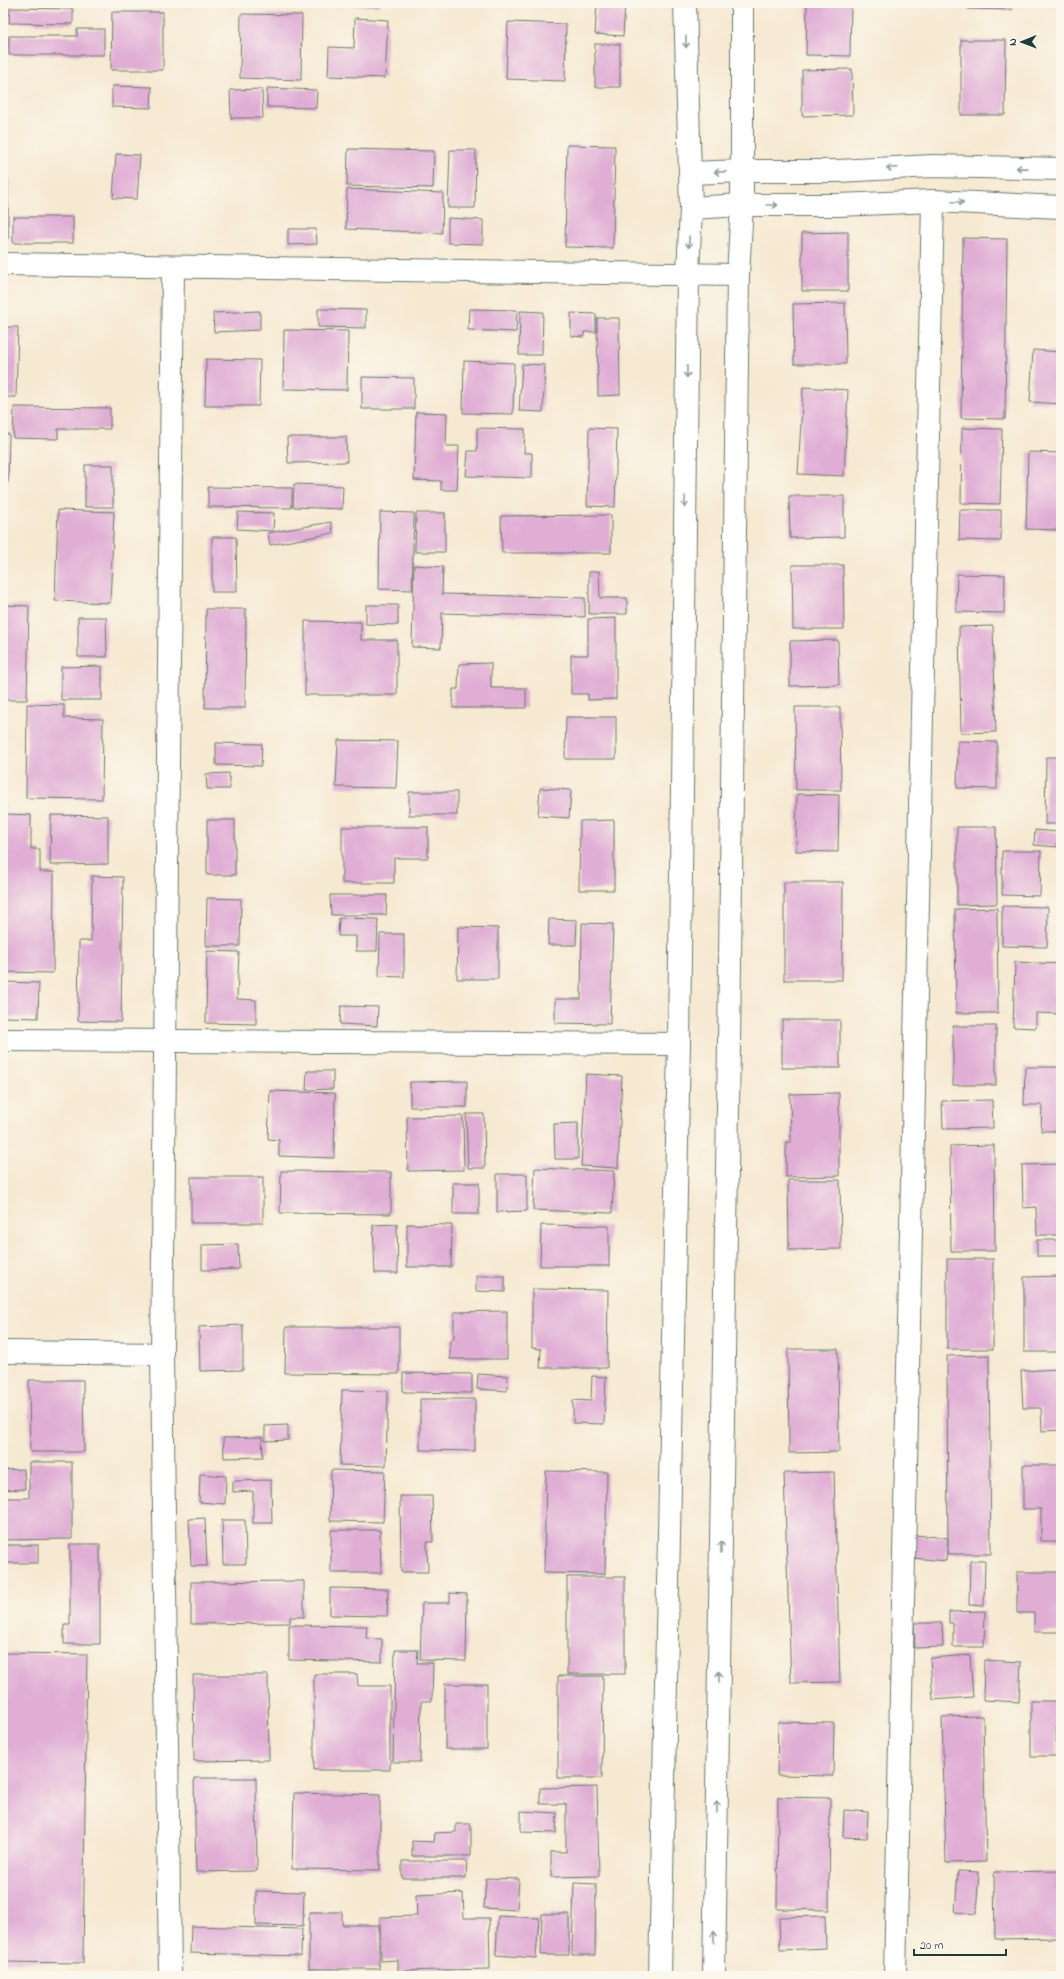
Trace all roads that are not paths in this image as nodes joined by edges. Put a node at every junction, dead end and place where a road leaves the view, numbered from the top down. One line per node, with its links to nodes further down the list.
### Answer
1 (685, 3): 5 (street, one-way to 5)
2 (742, 3): 4 (street)
3 (1061, 169): 4 (street, one-way to 4)
4 (742, 171): 5 (street, one-way to 5); 7 (street)
5 (690, 173): 9 (street)
6 (934, 201): 7 (street, one-way to 6); 8 (street, one-way to 8); 22 (street)
7 (742, 205): 9 (street); 13 (street)
8 (1061, 207)
9 (691, 208): 12 (street, one-way to 12)
10 (3, 264): 11 (street)
11 (173, 267): 12 (street); 15 (street)
12 (688, 273): 13 (street); 16 (street, one-way to 16)
13 (738, 274): 21 (street, one-way to 13)
14 (3, 1040): 15 (street)
15 (166, 1042): 16 (street); 18 (street)
16 (679, 1044): 20 (street)
17 (3, 1352): 18 (street)
18 (162, 1354): 19 (street)
19 (170, 1976)
20 (660, 1976)
21 (714, 1976)
22 (895, 1976)

